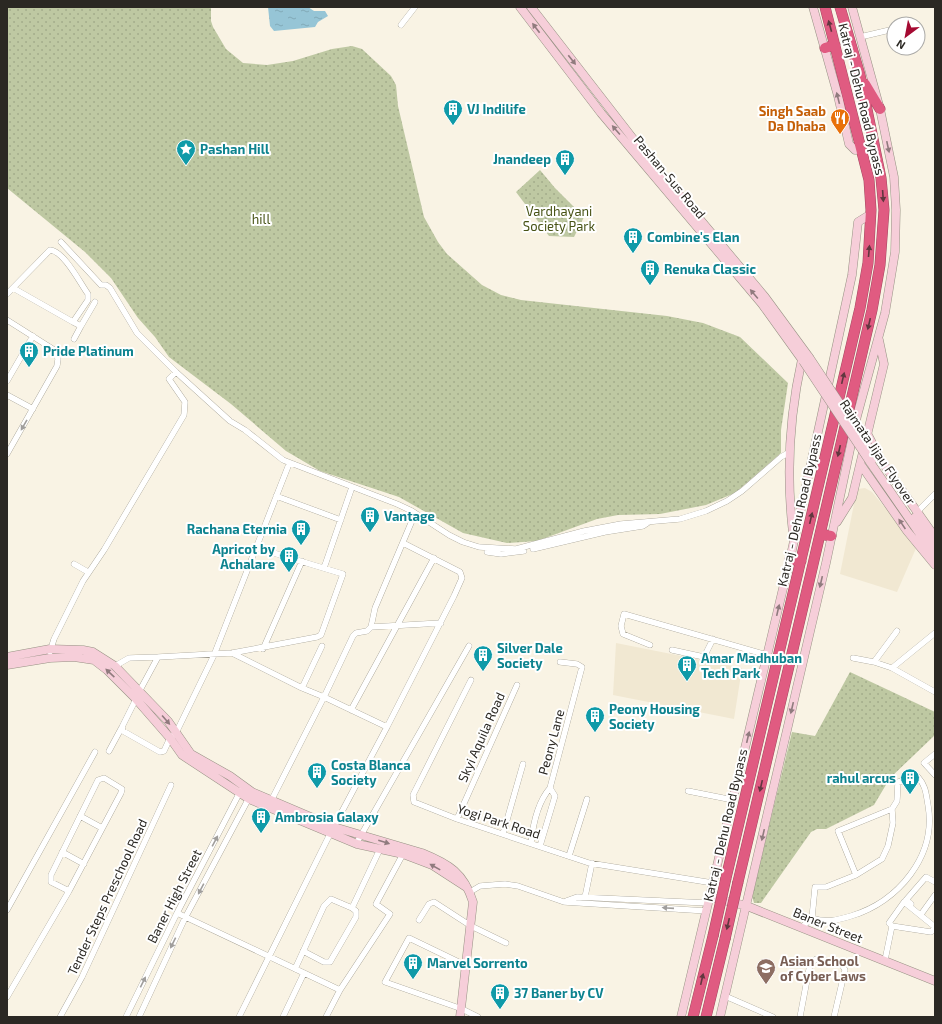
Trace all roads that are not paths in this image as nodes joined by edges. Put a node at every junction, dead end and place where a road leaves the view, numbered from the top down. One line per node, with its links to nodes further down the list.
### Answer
1 (415, 7): 8 (street)
2 (520, 7): 16 (street, Pashan-Sus Road, one-way to 2)
3 (531, 7): 14 (street, Pashan-Sus Road, one-way to 14)
4 (813, 7): 12 (street)
5 (825, 7): 11 (highway, Katraj - Dehu Road Bypass, one-way to 5)
6 (840, 7): 13 (highway, Katraj - Dehu Road Bypass)
7 (852, 7): 10 (street)
8 (401, 24)
9 (886, 31): 10 (street)
10 (860, 37): 15 (street)
11 (835, 45): 12 (highway); 17 (highway, Katraj - Dehu Road Bypass)
12 (824, 48): 17 (street, one-way to 12)
13 (860, 75): 15 (highway); 48 (highway, Katraj - Dehu Road Bypass, one-way to 48)
14 (608, 108): 16 (street); 29 (street, Pashan-Sus Road)
15 (880, 109): 28 (street, one-way to 28)
16 (599, 115): 29 (street, Pashan-Sus Road, one-way to 16)
17 (862, 149): 18 (highway, Katraj - Dehu Road Bypass)
18 (871, 214): 50 (street); 58 (highway, Katraj - Dehu Road Bypass, one-way to 18)
19 (61, 242): 30 (street)
20 (13, 288): 21 (street); 24 (street); 24 (street)
21 (7, 294)
22 (95, 302): 25 (street)
23 (8, 321): 26 (street)
24 (73, 322): 25 (street)
25 (81, 326): 27 (street)
26 (33, 336): 31 (street); 33 (street)
27 (74, 338)
28 (878, 338): 34 (street); 47 (street)
29 (805, 359): 35 (street); 37 (street, Rajmata Jijau Flyover, bridge)
30 (176, 372): 38 (street); 62 (street)
31 (7, 381)
32 (7, 394): 33 (street)
33 (33, 409): 36 (street, one-way to 36)
34 (868, 436): 37 (street); 39 (street)
35 (788, 453): 46 (street); 50 (street)
36 (7, 454)
37 (876, 460): 43 (street); 52 (street, Rajmata Jijau Flyover); 54 (street, Rajmata Jijau Flyover)
38 (290, 464): 40 (street); 42 (street); 46 (street)
39 (861, 465): 47 (street); 60 (street, one-way to 39)
40 (351, 490): 44 (street); 45 (street)
41 (935, 494): 43 (street)
42 (276, 496): 45 (street); 53 (street)
43 (917, 512): 49 (street)
44 (414, 516): 46 (street); 51 (street)
45 (341, 520): 61 (street)
46 (651, 521)
47 (832, 532): 48 (highway); 135 (street, one-way to 135)
48 (820, 534): 169 (highway, Katraj - Dehu Road Bypass, one-way to 169, bridge)
49 (935, 536)
50 (793, 539): 56 (street)
51 (403, 543): 55 (street); 65 (street)
52 (935, 546)
53 (257, 548): 57 (street); 76 (street)
54 (935, 556)
55 (434, 558): 63 (street); 64 (street)
56 (790, 559): 58 (highway); 77 (street, one-way to 56)
57 (302, 561): 61 (street); 72 (street)
58 (801, 561): 168 (highway, Katraj - Dehu Road Bypass, one-way to 58, bridge)
59 (74, 564): 62 (street)
60 (935, 565)
61 (324, 568): 72 (street)
62 (88, 572): 73 (street)
63 (440, 623): 64 (street); 95 (street)
64 (398, 625): 65 (street); 93 (street)
65 (371, 627): 92 (street)
66 (897, 631): 83 (street)
67 (935, 633): 86 (street)
68 (713, 639): 69 (street); 74 (street); 77 (street)
69 (650, 645)
70 (322, 646): 89 (street)
71 (468, 646): 116 (street)
72 (263, 648): 75 (street)
73 (50, 649): 78 (street); 80 (street); 85 (street)
74 (672, 650)
75 (232, 653): 76 (street); 89 (street)
76 (214, 655): 79 (street); 96 (street)
77 (767, 655): 108 (street, one-way to 77)
78 (7, 657)
79 (158, 657): 85 (street); 91 (street)
80 (50, 658): 84 (street); 91 (street, one-way to 80)
81 (853, 658): 83 (street)
82 (560, 662): 103 (street, Peony Lane)
83 (874, 662): 86 (street)
84 (7, 665)
85 (115, 666): 91 (street)
86 (892, 668): 90 (street)
87 (471, 680): 112 (street, Yogi Park Road)
88 (517, 685): 112 (street, Skyi Aquila Road)
89 (302, 688): 92 (street)
90 (935, 692)
91 (137, 696): 94 (street); 96 (street)
92 (324, 697): 93 (street); 109 (street)
93 (351, 710): 95 (street)
94 (122, 727): 96 (street); 97 (street)
95 (388, 727): 114 (street)
96 (173, 735): 104 (street)
97 (109, 751)
98 (95, 752): 137 (street)
99 (935, 754): 101 (street)
100 (523, 764): 115 (street)
101 (935, 776)
102 (171, 785): 160 (street, Tender Steps Preschool Road)
103 (550, 788): 117 (street, Peony Lane); 119 (street)
104 (242, 790): 106 (street); 139 (street, Baner High Street, one-way to 104)
105 (688, 792): 108 (street)
106 (251, 796): 109 (street); 114 (street); 140 (street, Baner High Street, one-way to 140)
107 (587, 798): 123 (street)
108 (733, 800): 128 (street)
109 (271, 801): 114 (street)
110 (892, 808): 126 (street); 126 (street); 141 (street)
111 (80, 816): 113 (street); 113 (street); 121 (street)
112 (457, 819): 115 (street, Yogi Park Road)
113 (102, 828): 125 (street)
114 (332, 830): 116 (street); 118 (street); 150 (street)
115 (503, 834): 117 (street, Yogi Park Road)
116 (360, 835): 118 (street); 129 (street, one-way to 129)
117 (531, 843): 119 (street, Yogi Park Road)
118 (356, 844): 120 (street)
119 (540, 846): 123 (street, Yogi Park Road)
120 (380, 849): 122 (street); 136 (street)
121 (62, 852): 125 (street); 130 (street)
122 (403, 854): 129 (street, one-way to 122); 156 (street)
123 (569, 856): 124 (street, Yogi Park Road)
124 (592, 863): 128 (street, Yogi Park Road); 132 (street)
125 (84, 864): 130 (street)
126 (856, 875): 141 (street)
127 (935, 882): 138 (street)
128 (713, 883): 134 (street)
129 (469, 890): 133 (street); 144 (street)
130 (68, 891): 158 (street)
131 (935, 895): 138 (street)
132 (585, 897): 133 (street); 134 (street)
133 (564, 902): 134 (street, one-way to 133)
134 (708, 904): 135 (street, Baner Street); 167 (street)
135 (747, 906): 146 (street, Baner Street); 157 (street)
136 (352, 908): 149 (street); 149 (street)
137 (7, 910)
138 (922, 912): 143 (street)
139 (177, 913): 140 (street); 161 (street, Baner High Street, one-way to 139)
140 (185, 918): 150 (street); 162 (street, Baner High Street, one-way to 162)
141 (812, 918): 146 (street)
142 (419, 920): 144 (street)
143 (935, 923)
144 (471, 926): 148 (street); 152 (street)
145 (892, 926): 147 (street); 147 (street); 151 (street)
146 (802, 927): 151 (street, Baner Street)
147 (935, 928)
148 (506, 943)
149 (303, 951): 153 (street)
150 (268, 956): 153 (street); 163 (street)
151 (885, 960): 155 (street, Baner Street)
152 (467, 966): 159 (street); 159 (street)
153 (295, 969): 154 (street)
154 (304, 973): 156 (street); 164 (street)
155 (935, 981)
156 (340, 990): 165 (street)
157 (725, 996): 170 (street); 171 (street)
158 (7, 997)
159 (461, 1013): 166 (street)
160 (60, 1017)
161 (126, 1017)
162 (138, 1017)
163 (239, 1017)
164 (283, 1017)
165 (326, 1017)
166 (478, 1017)
167 (681, 1017)
168 (693, 1017)
169 (706, 1017)
170 (720, 1017)
171 (773, 1017)
172 (800, 1017): 173 (street)
173 (834, 1017)

